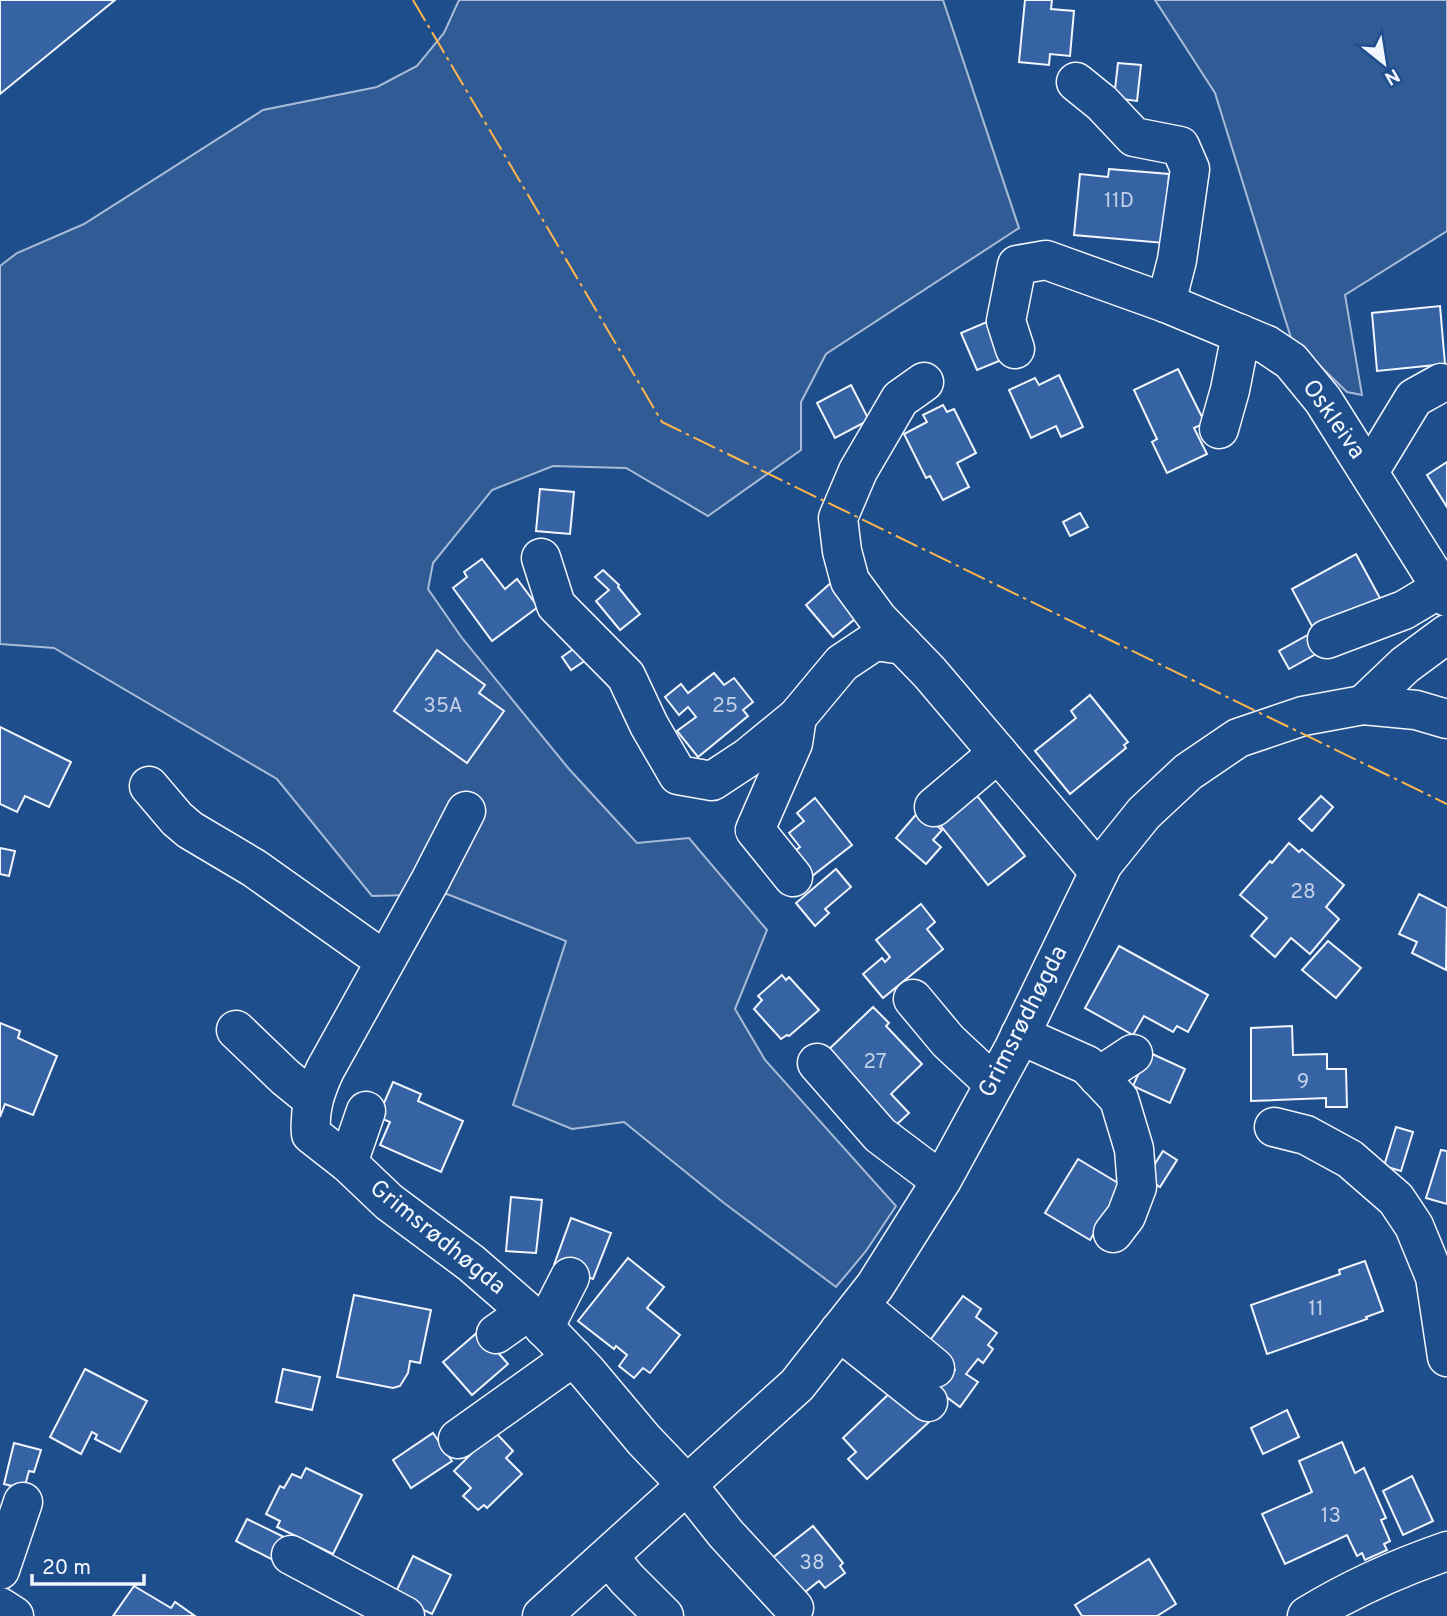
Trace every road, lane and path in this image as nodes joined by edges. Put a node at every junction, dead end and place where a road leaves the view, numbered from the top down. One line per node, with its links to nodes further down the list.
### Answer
1 (1076, 82): 2 (main road)
2 (1166, 303): 3 (main road, Oskleiva); 4 (main road, Oskleiva)
3 (1241, 334): 7 (main road); 8 (main road, Oskleiva)
4 (1015, 349)
5 (924, 382): 13 (main road)
6 (1441, 383): 8 (main road)
7 (1219, 429)
8 (1369, 472): 10 (main road, Oskleiva)
9 (541, 558): 15 (main road)
10 (1444, 592): 12 (main road)
11 (1447, 634): 14 (main road)
12 (1327, 639)
13 (903, 645): 15 (main road); 17 (main road)
14 (1363, 705): 16 (main road, Grimsrødhøgda); 21 (main road, Grimsrødhøgda)
15 (797, 717): 22 (main road)
16 (1447, 719)
17 (998, 753): 19 (main road); 21 (main road)
18 (149, 786): 23 (main road)
19 (934, 807)
20 (466, 811): 23 (main road, Grimsrødhøgda)
21 (1099, 872): 26 (main road, Grimsrødhøgda)
22 (793, 877)
23 (385, 961): 31 (main road, Grimsrødhøgda)
24 (913, 999): 30 (main road)
25 (236, 1030): 31 (main road)
26 (1020, 1035): 29 (main road); 30 (main road, Grimsrødhøgda)
27 (1133, 1054): 29 (main road)
28 (817, 1063): 35 (main road)
29 (1098, 1077): 36 (main road)
30 (994, 1084): 35 (main road, Grimsrødhøgda)
31 (312, 1099): 34 (main road, Grimsrødhøgda)
32 (366, 1111): 34 (main road)
33 (1274, 1127): 41 (main road)
34 (348, 1163): 38 (main road, Grimsrødhøgda)
35 (941, 1181): 39 (main road, Grimsrødhøgda)
36 (1113, 1233)
37 (570, 1277): 38 (main road)
38 (525, 1300): 40 (main road); 42 (main road, Grimsrødhøgda)
39 (849, 1318): 43 (main road); 45 (main road, Grimsrødhøgda)
40 (496, 1334)
41 (1446, 1348)
42 (573, 1357): 44 (main road); 45 (main road, Grimsrødhøgda)
43 (932, 1385)
44 (458, 1439)
45 (688, 1486): 49 (main road, Grimsrødhøgda); 52 (main road)
46 (23, 1502): 50 (main road)
47 (1447, 1551): 57 (main road)
48 (290, 1555): 54 (main road)
49 (609, 1558): 55 (main road, Grimsrødhøgda); 56 (main road)
50 (0, 1570)
51 (0, 1607): 53 (main road)
52 (794, 1608)
53 (14, 1616)
54 (405, 1616)
55 (542, 1616)
56 (664, 1616)
57 (1307, 1616)

